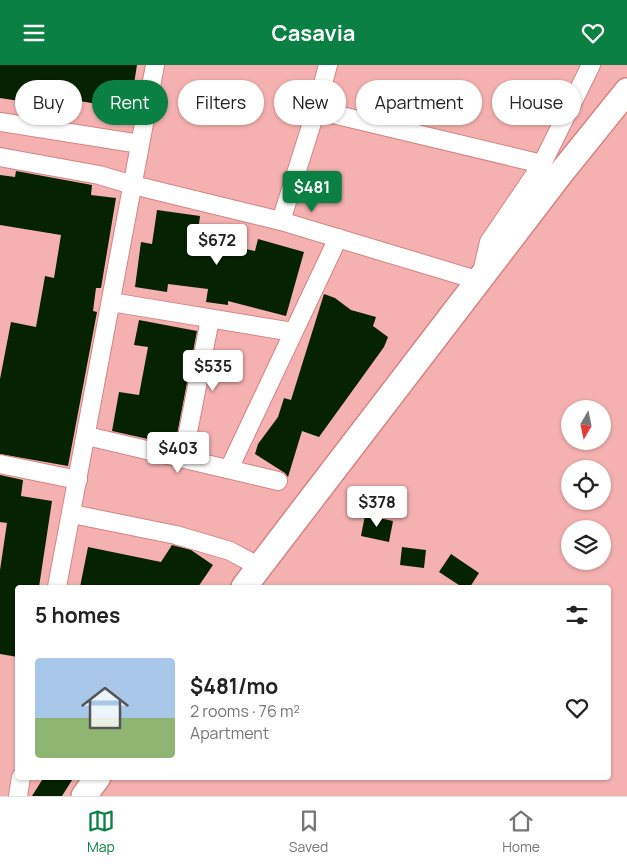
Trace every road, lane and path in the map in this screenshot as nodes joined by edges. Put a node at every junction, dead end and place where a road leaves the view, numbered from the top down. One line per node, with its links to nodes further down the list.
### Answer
1 (155, 65): 9 (street)
2 (328, 65): 4 (street)
3 (587, 66): 11 (street)
4 (324, 80)
5 (627, 91): 15 (main road)
6 (346, 117): 11 (street)
7 (0, 122): 9 (street)
8 (311, 125): 13 (street)
9 (140, 144): 12 (street)
10 (0, 157): 12 (street)
11 (542, 164): 15 (street)
12 (133, 185): 13 (street); 16 (street)
13 (280, 221): 14 (street)
14 (338, 238): 15 (street); 18 (street)
15 (480, 281): 26 (main road)
16 (111, 302): 17 (street); 19 (street)
17 (210, 319): 18 (street); 20 (street)
18 (293, 332): 22 (street)
19 (86, 435): 20 (street); 23 (street)
20 (183, 458): 22 (street)
21 (0, 464): 23 (street)
22 (229, 469): 24 (street)
23 (78, 480): 25 (street)
24 (278, 481)
25 (72, 514): 26 (street); 27 (street)
26 (260, 567): 28 (main road)
27 (58, 585)
28 (246, 585)
29 (21, 780): 31 (street)
30 (96, 780): 32 (main road)
31 (18, 796)
32 (84, 796)

